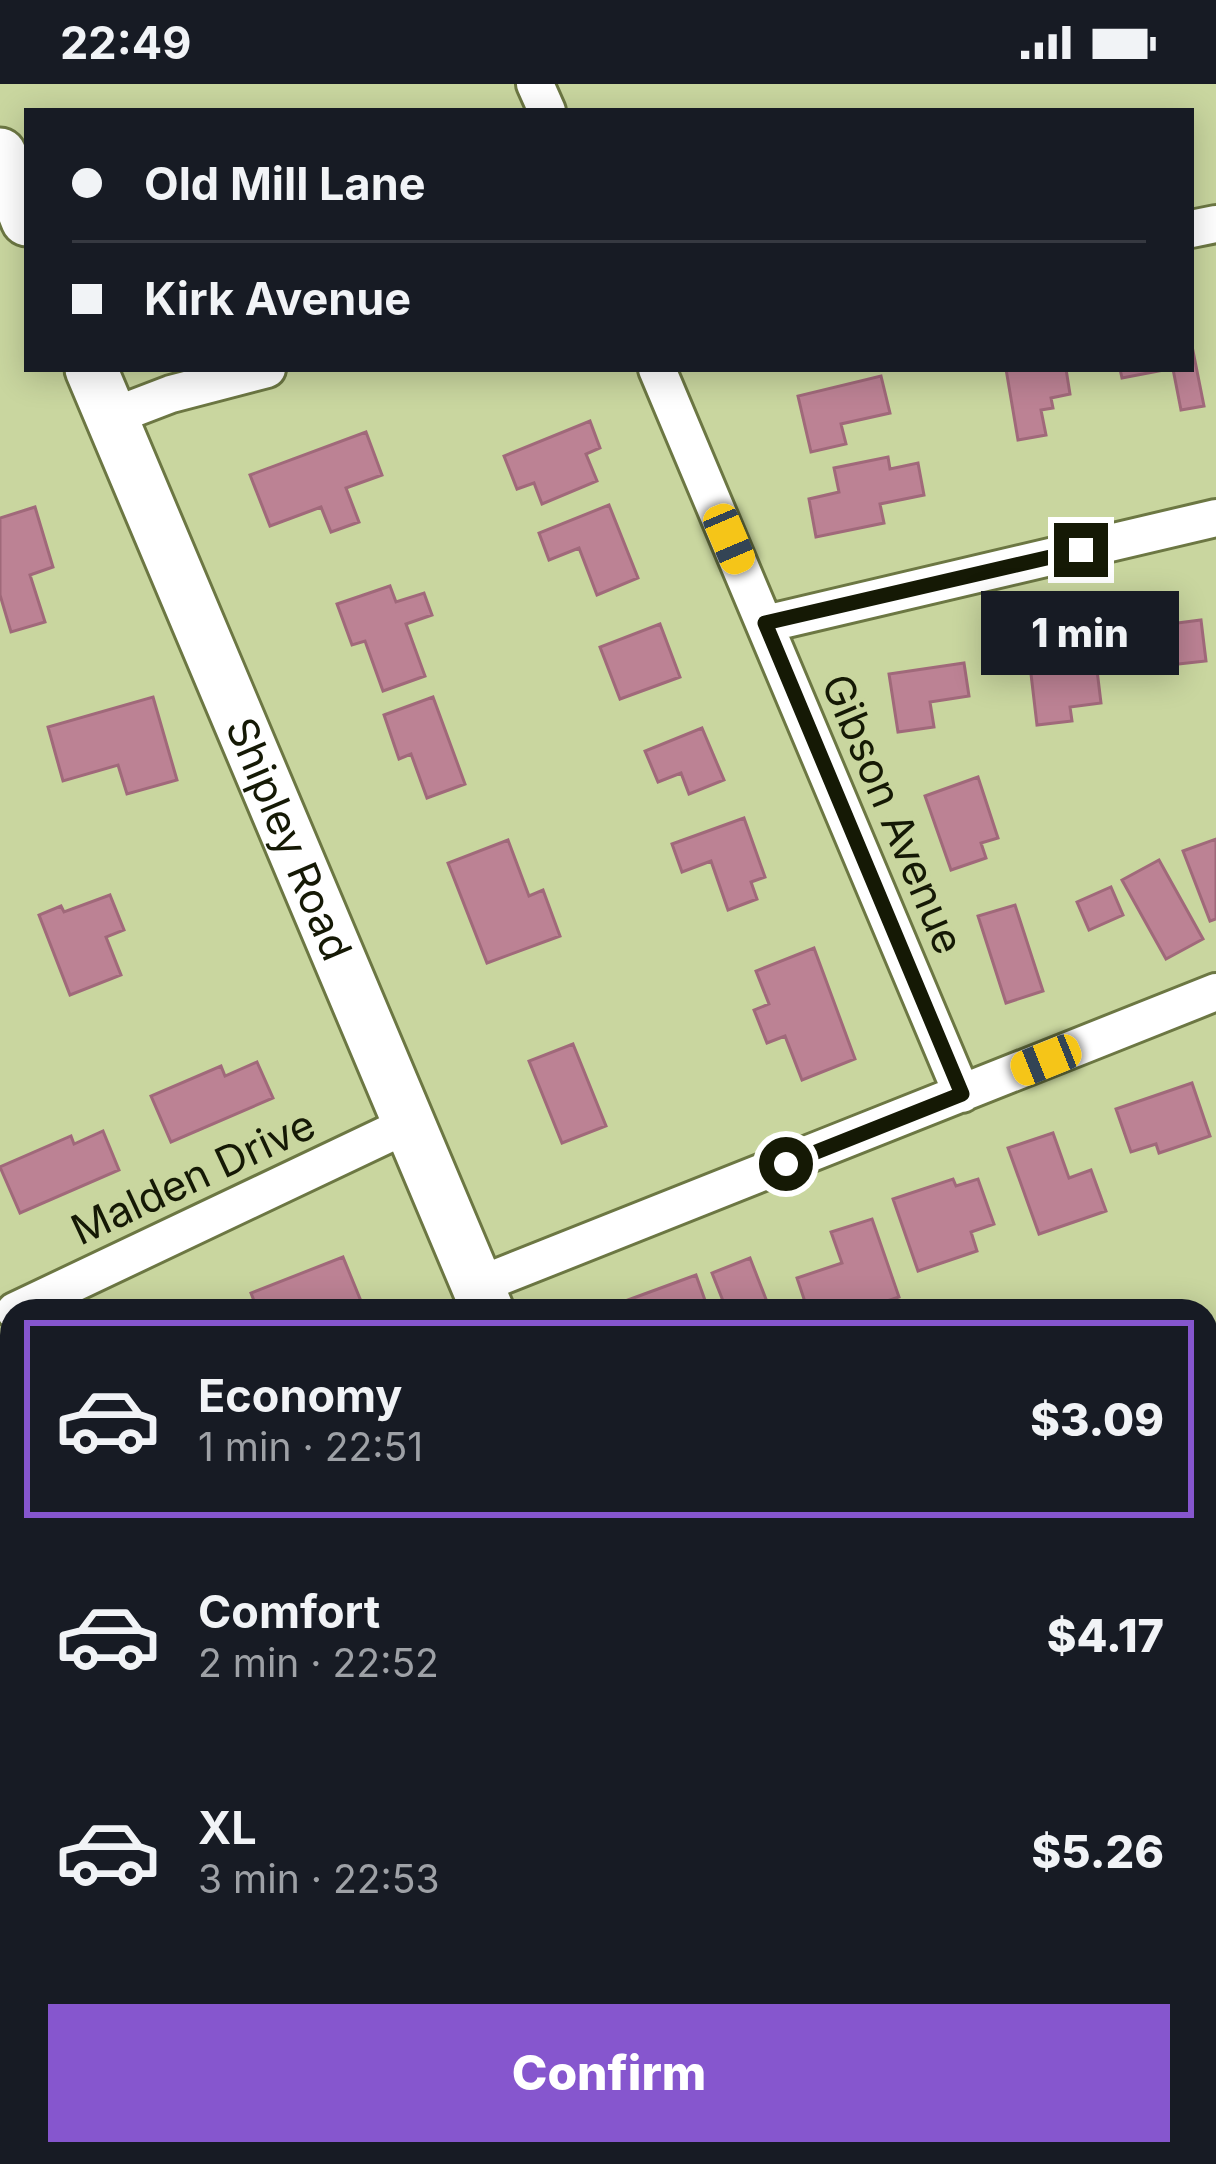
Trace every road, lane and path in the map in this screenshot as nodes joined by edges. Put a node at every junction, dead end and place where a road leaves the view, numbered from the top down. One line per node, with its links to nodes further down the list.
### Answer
1 (0, 154): 2 (main road)
2 (24, 213)
3 (92, 372): 6 (main road, Shipley Road)
4 (255, 372): 6 (street)
5 (658, 372): 8 (street, Gibson Avenue)
6 (111, 417): 11 (main road, Shipley Road)
7 (1216, 518): 8 (street)
8 (765, 623): 10 (street, Gibson Avenue)
9 (1216, 992): 10 (street)
10 (962, 1094): 12 (street)
11 (410, 1124): 12 (main road, Shipley Road); 13 (street, Malden Drive)
12 (483, 1298)
13 (41, 1299)

